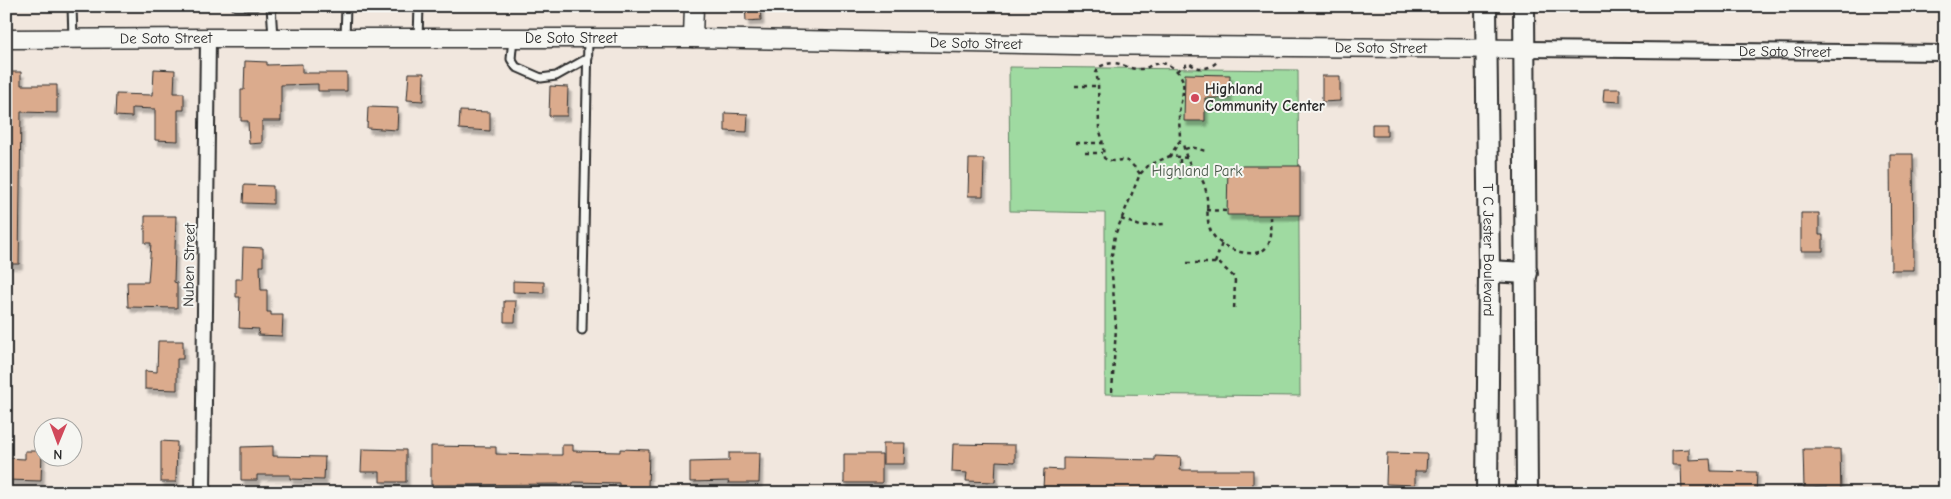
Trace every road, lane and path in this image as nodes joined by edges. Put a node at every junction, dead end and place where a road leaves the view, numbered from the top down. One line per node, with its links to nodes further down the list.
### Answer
1 (72, 6): 18 (lane)
2 (236, 6): 3 (lane)
3 (255, 6)
4 (271, 6): 11 (lane)
5 (346, 6): 12 (lane)
6 (419, 6): 13 (lane)
7 (694, 6): 16 (street)
8 (1486, 6): 19 (main road, T C Jester Boulevard)
9 (1524, 6): 20 (main road)
10 (208, 38): 11 (street, De Soto Street); 18 (street, De Soto Street); 54 (street, Nuben Street)
11 (273, 38): 12 (street, De Soto Street)
12 (346, 38): 13 (street, De Soto Street)
13 (418, 38): 14 (street, De Soto Street)
14 (513, 38): 15 (street, De Soto Street); 22 (lane)
15 (588, 38): 16 (street, De Soto Street); 22 (lane)
16 (692, 38): 19 (street, De Soto Street)
17 (6, 39): 18 (street, De Soto Street)
18 (73, 39)
19 (1486, 49): 20 (street, De Soto Street); 49 (main road, T C Jester Boulevard)
20 (1525, 49): 21 (street, De Soto Street); 50 (main road)
21 (1945, 53)
22 (588, 58): 52 (lane)
23 (1202, 62): 25 (path)
24 (1218, 62): 25 (path)
25 (1202, 68): 26 (path)
26 (1177, 71): 28 (path); 29 (path)
27 (1075, 86): 28 (path)
28 (1098, 86): 31 (path)
29 (1180, 142): 32 (path); 36 (path)
30 (1076, 143): 31 (path)
31 (1102, 143): 35 (path)
32 (1184, 149): 33 (path); 38 (path)
33 (1208, 151)
34 (1085, 153): 35 (path)
35 (1102, 153): 39 (path)
36 (1170, 156): 37 (path); 39 (path)
37 (1180, 158): 38 (path); 40 (path)
38 (1187, 158): 41 (path)
39 (1140, 174): 44 (path)
40 (1180, 179)
41 (1206, 210): 42 (path); 46 (path)
42 (1227, 211)
43 (1271, 215): 46 (path)
44 (1121, 219): 45 (path); 53 (path)
45 (1164, 224)
46 (1222, 243): 48 (path)
47 (1186, 262): 48 (path)
48 (1214, 263): 51 (path)
49 (1489, 271): 50 (main road); 55 (main road, T C Jester Boulevard)
50 (1527, 273): 56 (main road)
51 (1234, 312)
52 (582, 330)
53 (1112, 392)
54 (203, 493)
55 (1487, 493)
56 (1527, 493)

